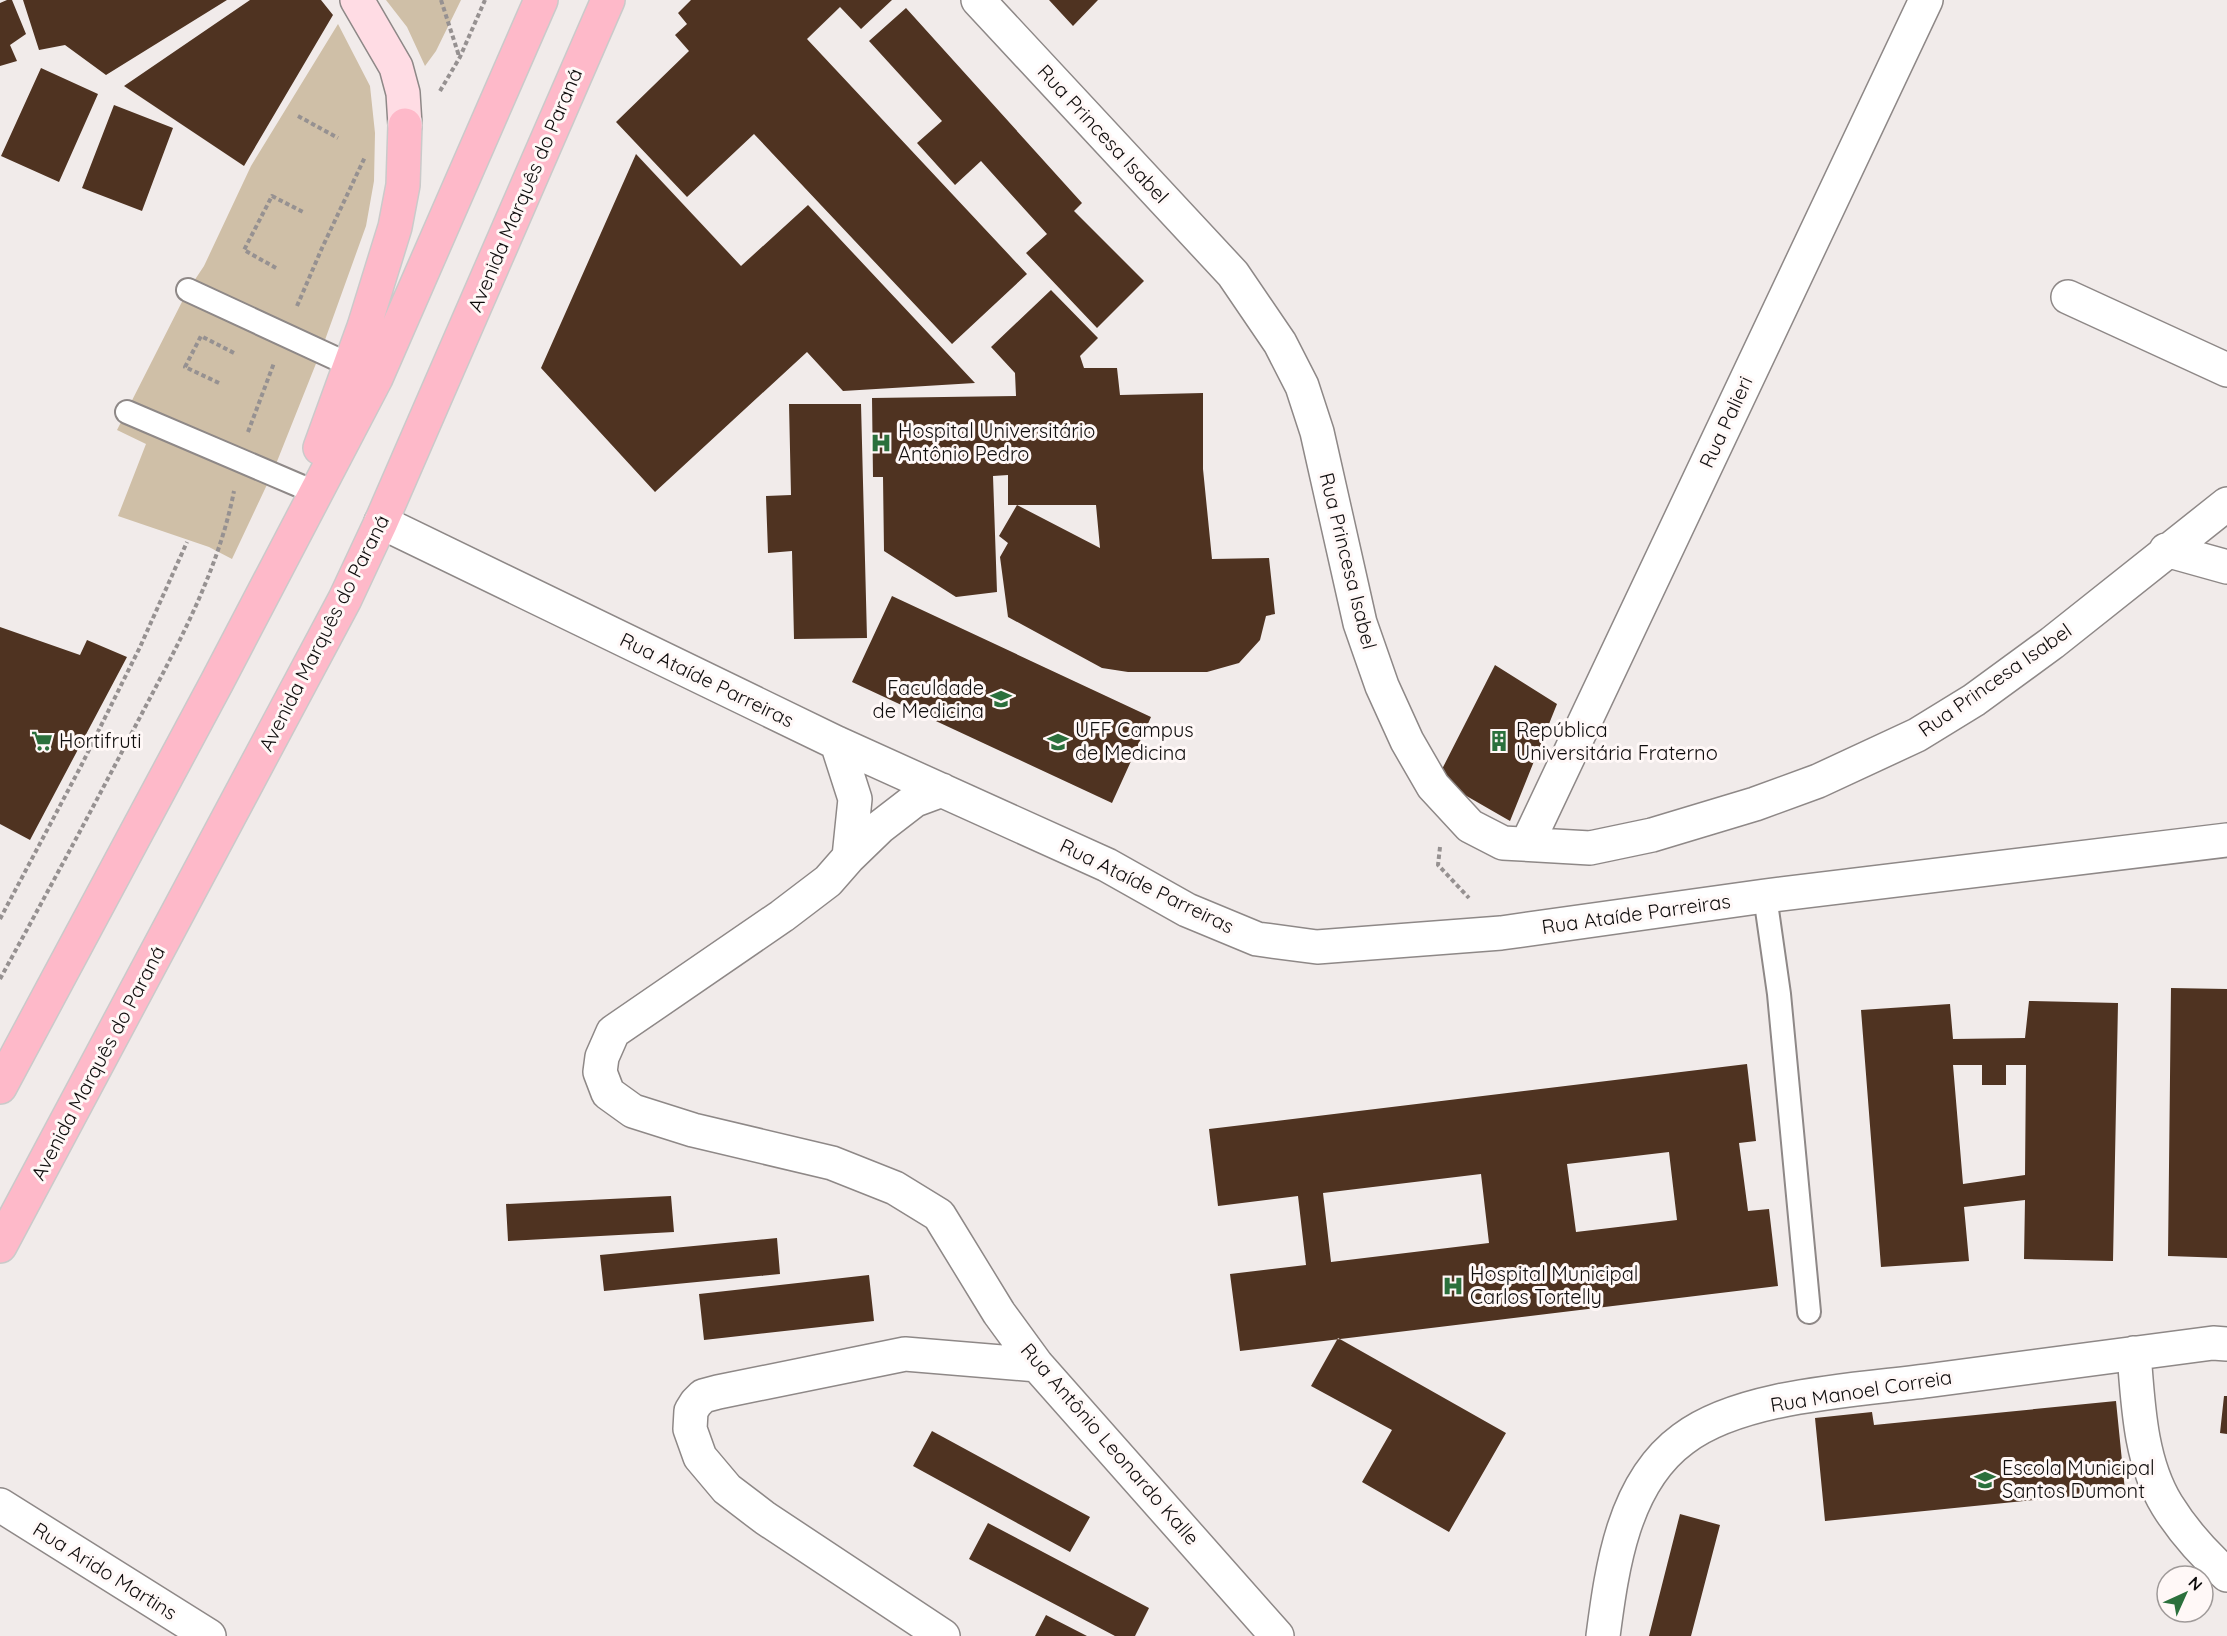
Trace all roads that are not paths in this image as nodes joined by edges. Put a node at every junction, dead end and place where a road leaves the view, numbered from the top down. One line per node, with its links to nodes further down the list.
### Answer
1 (357, 0): 8 (main road)
2 (541, 0): 16 (main road)
3 (608, 0): 13 (main road, Avenida Marquês do Paraná)
4 (978, 0): 20 (street, Rua Princesa Isabel)
5 (1926, 0): 20 (street, Rua Palieri)
6 (188, 290): 8 (lane)
7 (2068, 297): 9 (street)
8 (350, 365): 11 (main road)
9 (2227, 370)
10 (127, 412): 11 (lane)
11 (305, 489): 16 (main road)
12 (2227, 504): 14 (street, Rua Princesa Isabel)
13 (381, 522): 17 (street, Rua Ataíde Parreiras); 24 (main road, Avenida Marquês do Paraná)
14 (2166, 550): 15 (street); 20 (street, Rua Princesa Isabel)
15 (2227, 567)
16 (268, 581): 23 (main road)
17 (837, 743): 18 (street, Rua Ataíde Parreiras); 21 (street)
18 (942, 790): 21 (street, Rua Antônio Leonardo Kalle); 22 (street, Rua Ataíde Parreiras)
19 (2227, 840): 22 (street, Rua Ataíde Parreiras)
20 (1527, 844)
21 (849, 857): 28 (street, Rua Antônio Leonardo Kalle)
22 (1765, 896): 25 (lane)
23 (0, 1087)
24 (0, 1246)
25 (1809, 1312)
26 (2227, 1344): 27 (street, Rua Manoel Correia)
27 (2134, 1353): 30 (street); 34 (street, Rua Manoel Correia)
28 (1037, 1365): 32 (street); 33 (street, Rua Antônio Leonardo Kalle)
29 (0, 1505): 31 (street, Rua Arido Martins)
30 (2227, 1575)
31 (209, 1636)
32 (943, 1636)
33 (1277, 1636)
34 (1603, 1636)

